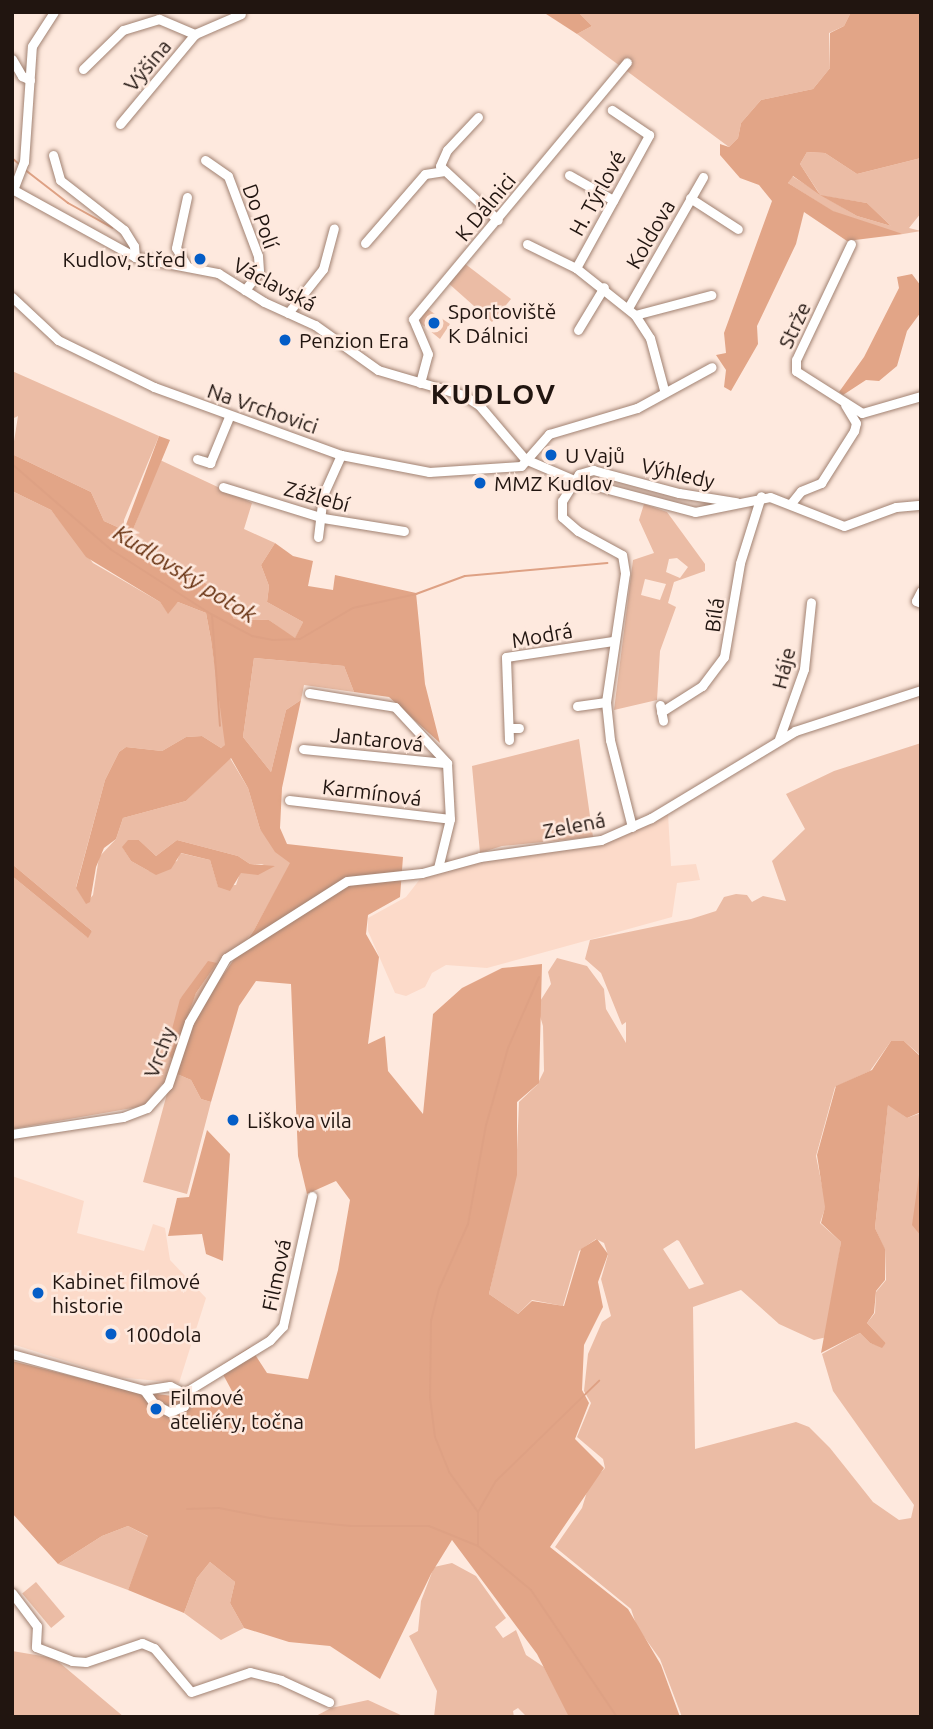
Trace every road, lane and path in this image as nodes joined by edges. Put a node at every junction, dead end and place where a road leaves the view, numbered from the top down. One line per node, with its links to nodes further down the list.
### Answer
1 (54, 12): 8 (street)
2 (241, 14): 4 (street, Výšina)
3 (160, 16): 4 (street); 7 (street)
4 (195, 34): 11 (street, Výšina)
5 (12, 59): 8 (street)
6 (626, 62): 21 (street, K Dálnici)
7 (83, 69)
8 (30, 80): 17 (street)
9 (612, 110): 20 (street, H. Týrlové)
10 (478, 117): 14 (street)
11 (120, 124)
12 (53, 155): 27 (street)
13 (205, 160): 31 (street, Do Polí)
14 (443, 171): 21 (street); 24 (street)
15 (569, 175): 20 (street)
16 (703, 177): 19 (street, Koldova)
17 (13, 190): 27 (street, Václavská)
18 (187, 197): 28 (street)
19 (690, 198): 23 (street); 34 (street, Koldova)
20 (612, 200): 29 (street, H. Týrlové)
21 (498, 220): 38 (street, K Dálnici)
22 (334, 228): 35 (street)
23 (738, 229)
24 (365, 243)
25 (527, 244): 29 (street)
26 (851, 244): 41 (street, Strže)
27 (135, 257): 28 (street, Václavská)
28 (187, 266): 31 (street, Václavská)
29 (576, 268): 30 (street)
30 (604, 287): 34 (street); 36 (street)
31 (245, 290): 35 (street, Václavská)
32 (711, 295): 34 (street)
33 (12, 298): 42 (street, Na Vrchovici)
34 (631, 312): 39 (street)
35 (288, 313): 38 (street, Václavská)
36 (578, 330)
37 (712, 367): 39 (street)
38 (420, 383): 45 (street, Václavská)
39 (664, 390): 45 (street)
40 (921, 397): 41 (street, Strže)
41 (845, 405): 49 (street)
42 (229, 417): 43 (street, Na Vrchovici); 44 (street)
43 (341, 455): 45 (street, Na Vrchovici); 52 (street)
44 (197, 459)
45 (528, 461): 46 (street, Václavská)
46 (573, 480): 50 (street, Václavská); 50 (street, Výhledy); 58 (street)
47 (223, 487): 52 (street, Zážlebí)
48 (761, 496): 49 (street, Václavská); 50 (street, Václavská); 63 (street, Bílá)
49 (792, 502): 51 (street, Václavská)
50 (738, 503)
51 (921, 505)
52 (319, 517): 53 (street, Zážlebí); 54 (street)
53 (404, 531)
54 (318, 537)
55 (921, 591): 57 (street)
56 (811, 602): 66 (street, Háje)
57 (921, 603)
58 (613, 641): 61 (street); 64 (street, Modrá)
59 (921, 690): 66 (street, Zelená)
60 (309, 693): 69 (street)
61 (606, 702): 62 (street); 72 (street)
62 (578, 706)
63 (662, 712)
64 (509, 728): 65 (street); 67 (street, Modrá)
65 (519, 728)
66 (779, 739): 72 (street, Zelená)
67 (509, 740)
68 (303, 749): 69 (street, Jantarová)
69 (447, 763): 71 (street)
70 (289, 800): 71 (street, Karmínová)
71 (450, 819): 73 (street)
72 (632, 827): 73 (street, Zelená)
73 (438, 868): 74 (street, Zelená)
74 (226, 958): 75 (street, Vrchy)
75 (12, 1134)
76 (312, 1196): 79 (street, Filmová)
77 (12, 1354): 78 (street, Filmová)
78 (144, 1390): 79 (street, Filmová); 79 (street, Filmová)
79 (184, 1393)
80 (12, 1593): 81 (street)
81 (318, 1697): 82 (street); 83 (street)
82 (329, 1702)
83 (311, 1706)

